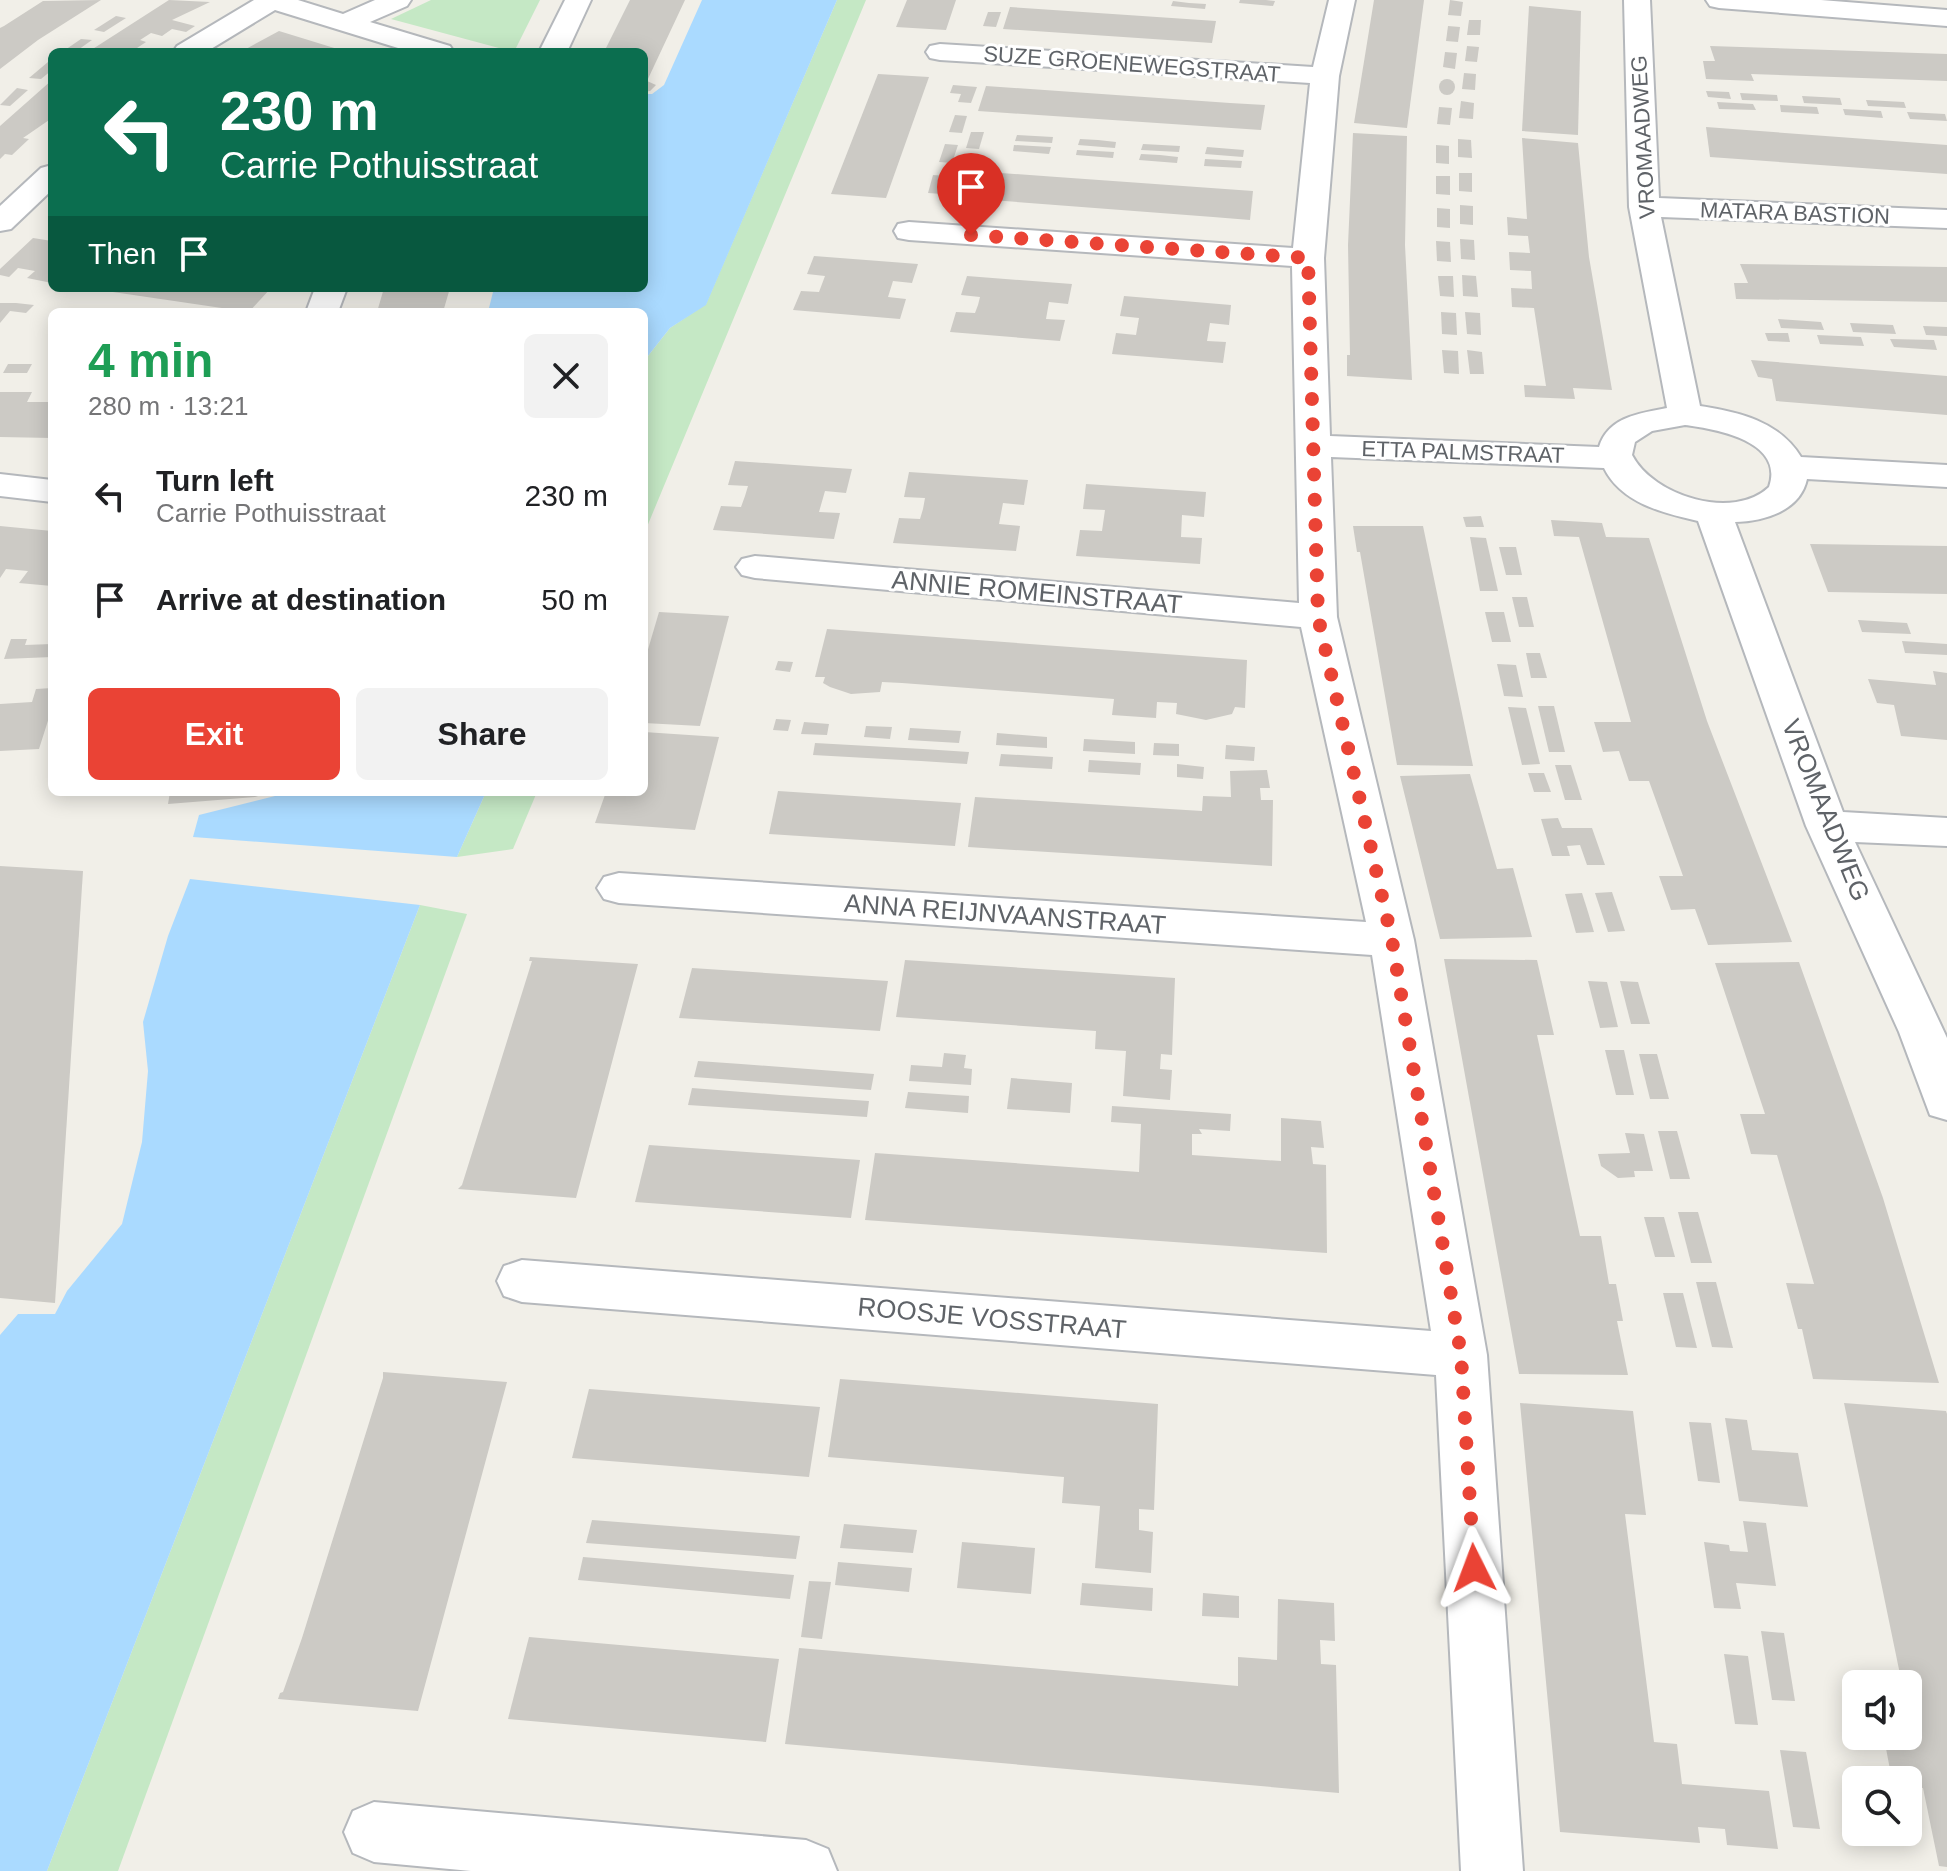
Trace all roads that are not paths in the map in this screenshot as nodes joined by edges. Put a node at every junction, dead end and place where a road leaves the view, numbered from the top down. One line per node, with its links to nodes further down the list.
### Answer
1 (270, 0): 8 (street); 9 (street)
2 (398, 0): 8 (street)
3 (578, 0): 11 (street)
4 (1342, 0): 13 (street)
5 (1637, 0): 15 (street, VROMAADWEG)
6 (1719, 0): 7 (street)
7 (1947, 18)
8 (345, 23): 10 (street)
9 (193, 48)
10 (427, 48)
11 (555, 48)
12 (940, 52): 13 (street, SUZE GROENEWEGSTRAAT)
13 (1325, 76): 20 (street)
14 (48, 178): 17 (street)
15 (1644, 207): 18 (street, MATARA BASTION); 21 (street, VROMAADWEG)
16 (48, 209): 17 (street)
17 (10, 213)
18 (1947, 219)
19 (909, 231): 20 (street)
20 (1308, 258): 22 (street)
21 (1685, 415): 23 (street); 24 (street)
22 (1311, 446): 23 (street, ETTA PALMSTRAAT); 30 (street)
23 (1615, 458): 28 (street)
24 (1789, 467): 25 (street); 28 (street)
25 (1947, 476)
26 (0, 485): 27 (street)
27 (48, 491)
28 (1714, 514): 31 (street, VROMAADWEG)
29 (755, 567): 30 (street, ANNIE ROMEINSTRAAT)
30 (1318, 617): 34 (street)
31 (1827, 826): 32 (street); 35 (street, VROMAADWEG)
32 (1947, 832)
33 (619, 888): 34 (street, ANNA REIJNVAANSTRAAT)
34 (1392, 940): 37 (street)
35 (1947, 1102)
36 (522, 1281): 37 (street, ROOSJE VOSSTRAAT)
37 (1461, 1355): 40 (street)
38 (374, 1832): 39 (street)
39 (806, 1871)
40 (1492, 1871)

